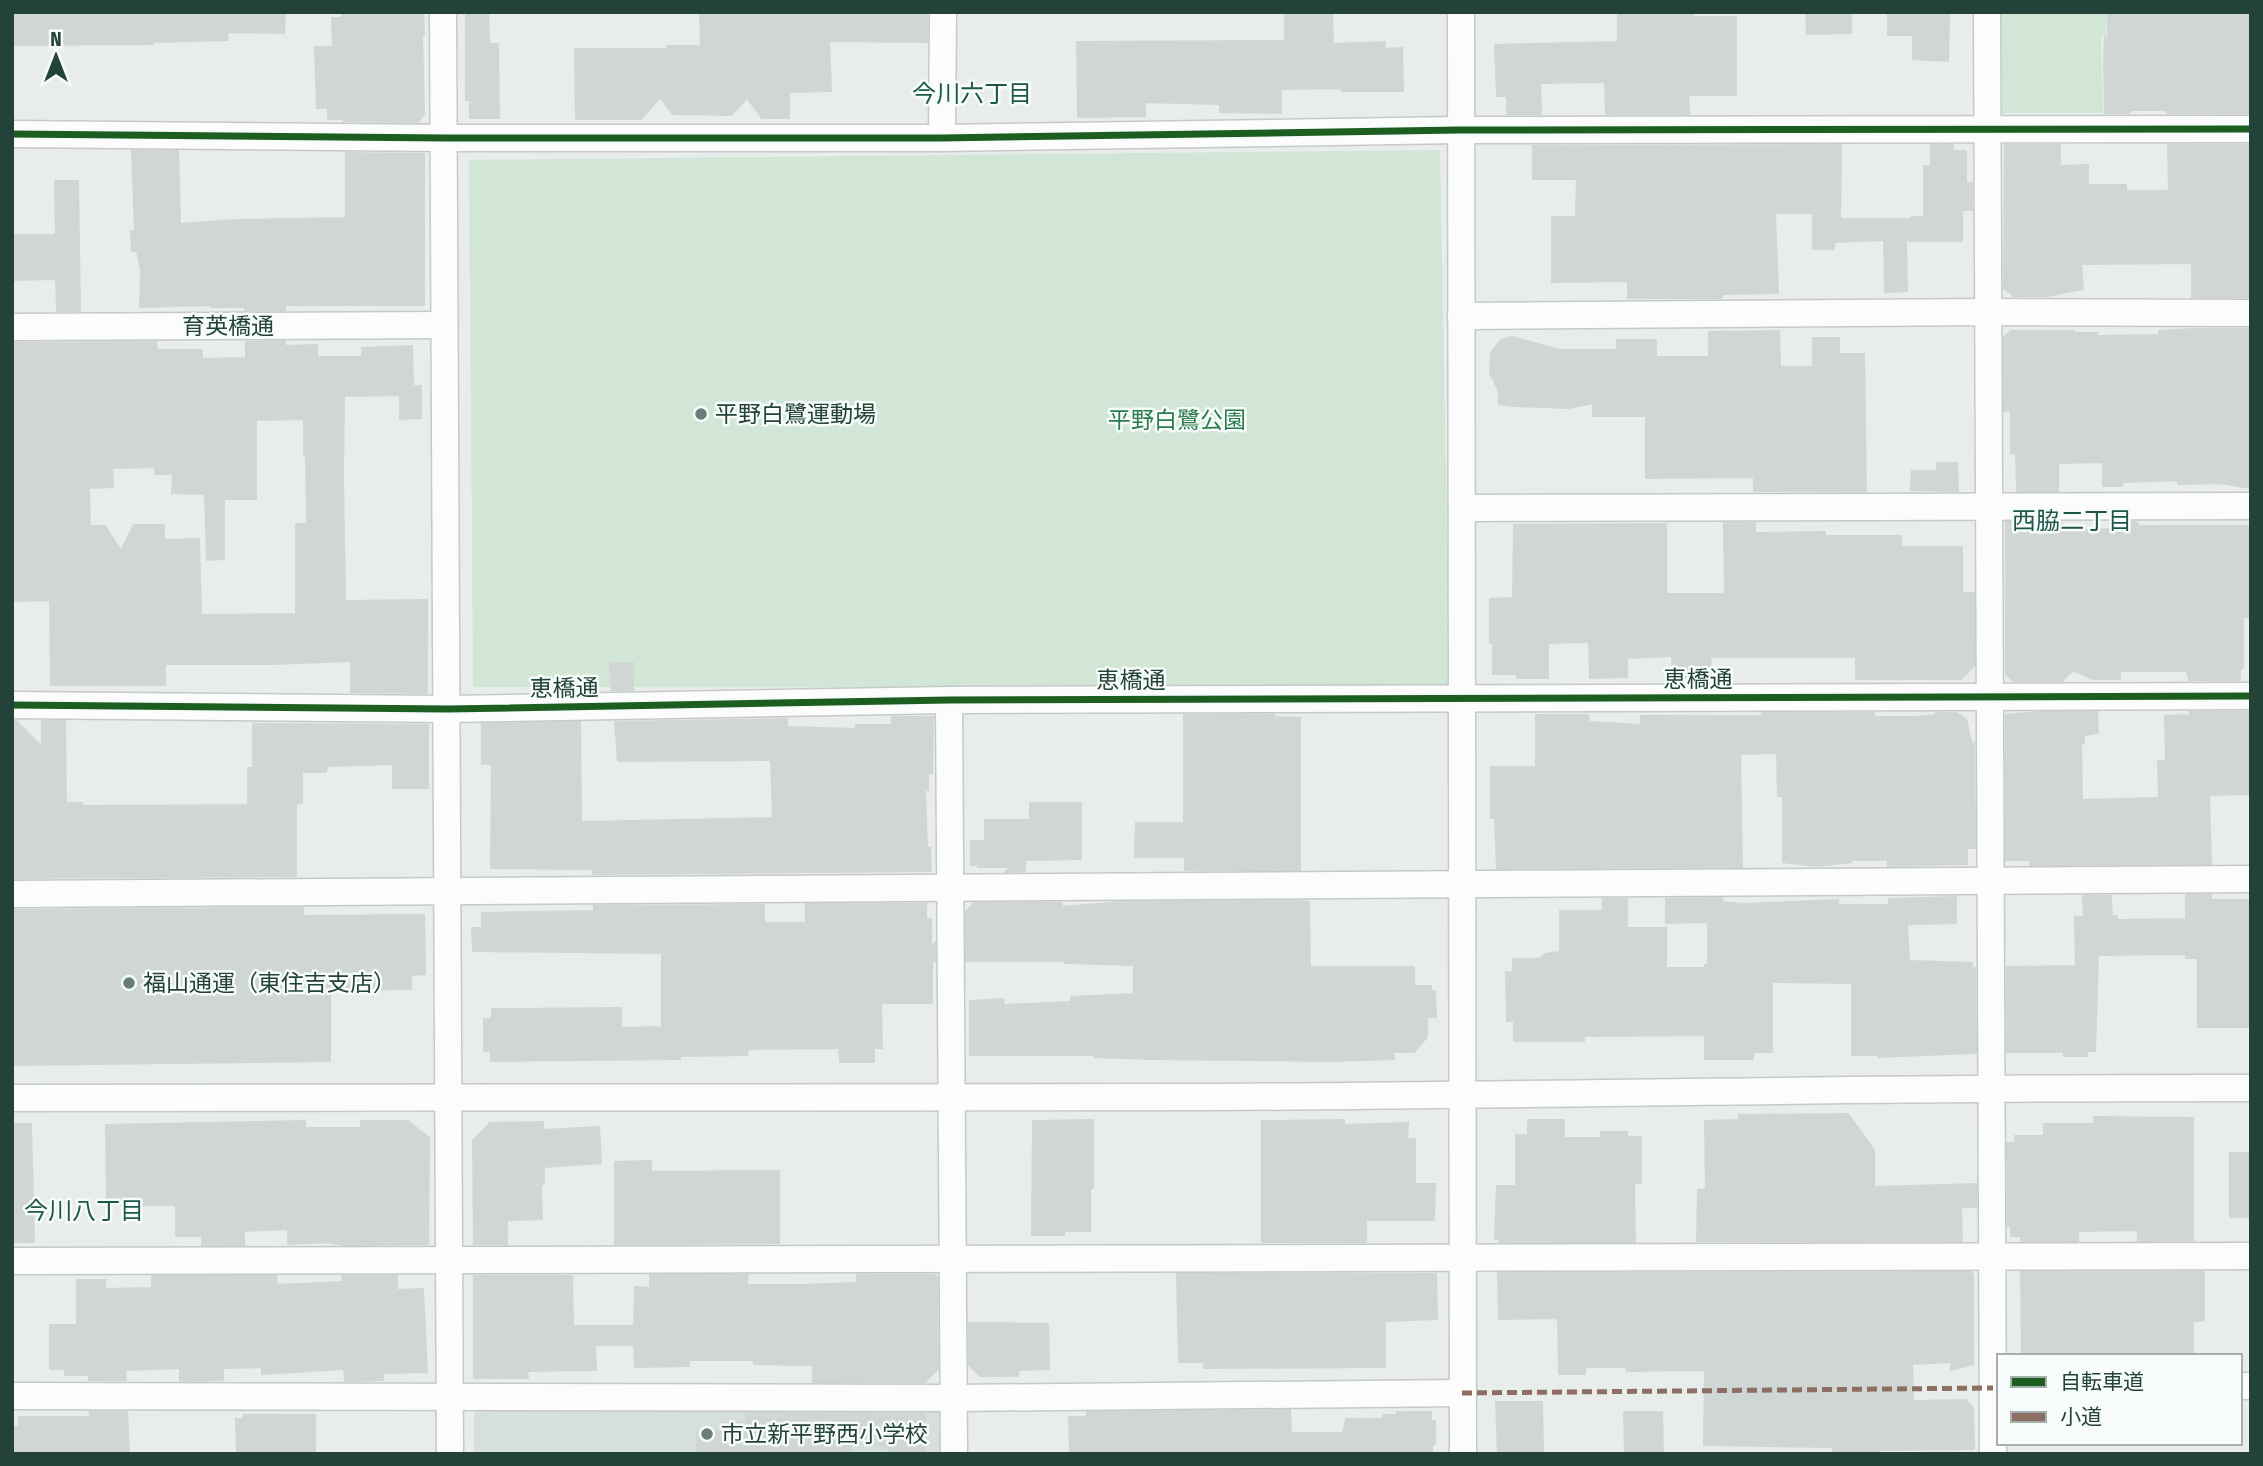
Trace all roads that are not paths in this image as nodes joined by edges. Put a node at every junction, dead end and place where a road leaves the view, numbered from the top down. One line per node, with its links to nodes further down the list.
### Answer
1 (443, 12): 9 (street)
2 (943, 12): 10 (street)
3 (1461, 12): 7 (street)
4 (1987, 12): 5 (street)
5 (1987, 129): 6 (street); 7 (street); 11 (street)
6 (2251, 129)
7 (1459, 130): 10 (street); 13 (street)
8 (12, 134): 9 (street)
9 (445, 138): 10 (street); 14 (street)
10 (942, 138)
11 (1989, 312): 12 (street); 13 (street); 18 (street)
12 (2251, 313)
13 (1461, 316): 17 (street)
14 (444, 325): 15 (street, 育英橋通); 24 (street)
15 (12, 327)
16 (2251, 506): 18 (street)
17 (1462, 508): 18 (street); 21 (street)
18 (1990, 508): 20 (street)
19 (2251, 696): 20 (street, 恵橋通)
20 (1991, 697): 21 (street, 恵橋通); 26 (street)
21 (1463, 699): 22 (street, 恵橋通); 27 (street)
22 (949, 700): 24 (street, 恵橋通); 28 (street)
23 (12, 705): 24 (street, 恵橋通)
24 (448, 709): 29 (street)
25 (2251, 879): 26 (street)
26 (1992, 881): 27 (street); 31 (street)
27 (1463, 884): 28 (street); 33 (street)
28 (949, 889): 29 (street); 36 (street)
29 (448, 891): 30 (street); 34 (street)
30 (12, 894)
31 (1993, 1087): 32 (street); 33 (street); 37 (street)
32 (2251, 1088)
33 (1463, 1095): 36 (street); 39 (street)
34 (448, 1096): 35 (street); 36 (street); 41 (street)
35 (12, 1098)
36 (950, 1098): 40 (street)
37 (1993, 1256): 38 (street); 39 (street); 43 (street)
38 (2251, 1256)
39 (1462, 1257): 40 (street); 44 (street)
40 (952, 1259): 41 (street); 47 (street)
41 (449, 1260): 42 (street); 46 (street)
42 (12, 1261)
43 (1996, 1388): 51 (street)
44 (1462, 1393): 47 (street); 50 (street)
45 (12, 1396): 46 (street)
46 (450, 1398): 47 (street); 48 (street)
47 (954, 1398): 49 (street)
48 (450, 1454)
49 (954, 1454)
50 (1463, 1454)
51 (1993, 1454)

